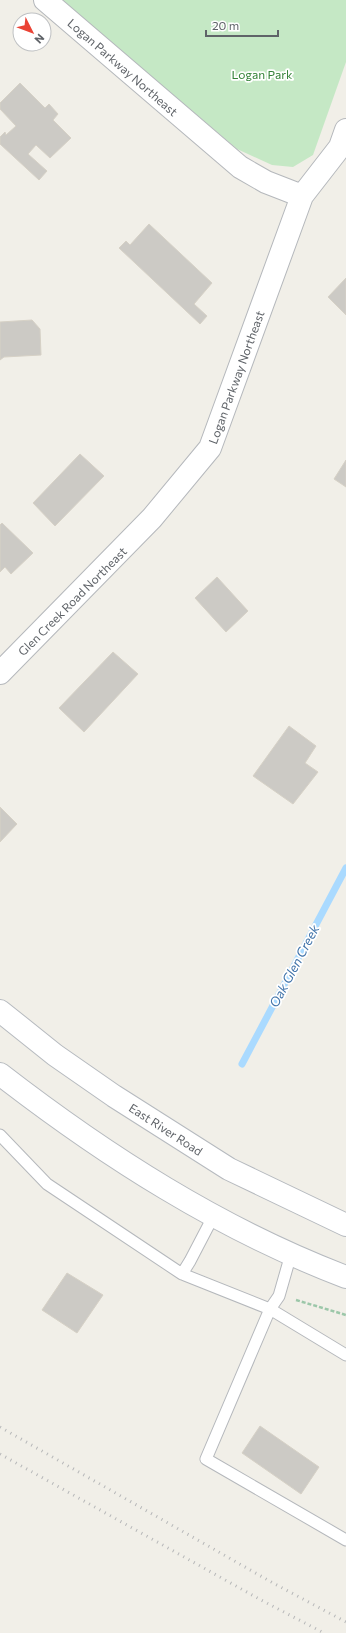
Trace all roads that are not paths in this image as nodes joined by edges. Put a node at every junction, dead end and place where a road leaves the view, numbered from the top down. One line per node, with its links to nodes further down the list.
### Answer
1 (45, 0): 3 (street, Logan Parkway Northeast)
2 (346, 130): 3 (street, Logan Parkway Northeast)
3 (302, 196): 5 (street, Logan Parkway Northeast)
4 (144, 527): 5 (street, Glen Creek Road Northeast)
5 (0, 674)
6 (0, 1011): 10 (street, East River Road)
7 (0, 1074): 9 (street)
8 (0, 1135): 12 (lane)
9 (214, 1215): 11 (street); 12 (lane)
10 (346, 1225)
11 (291, 1254): 13 (street); 14 (lane)
12 (182, 1274): 14 (lane)
13 (346, 1277)
14 (270, 1309): 15 (lane); 16 (lane)
15 (346, 1355)
16 (346, 1540)

